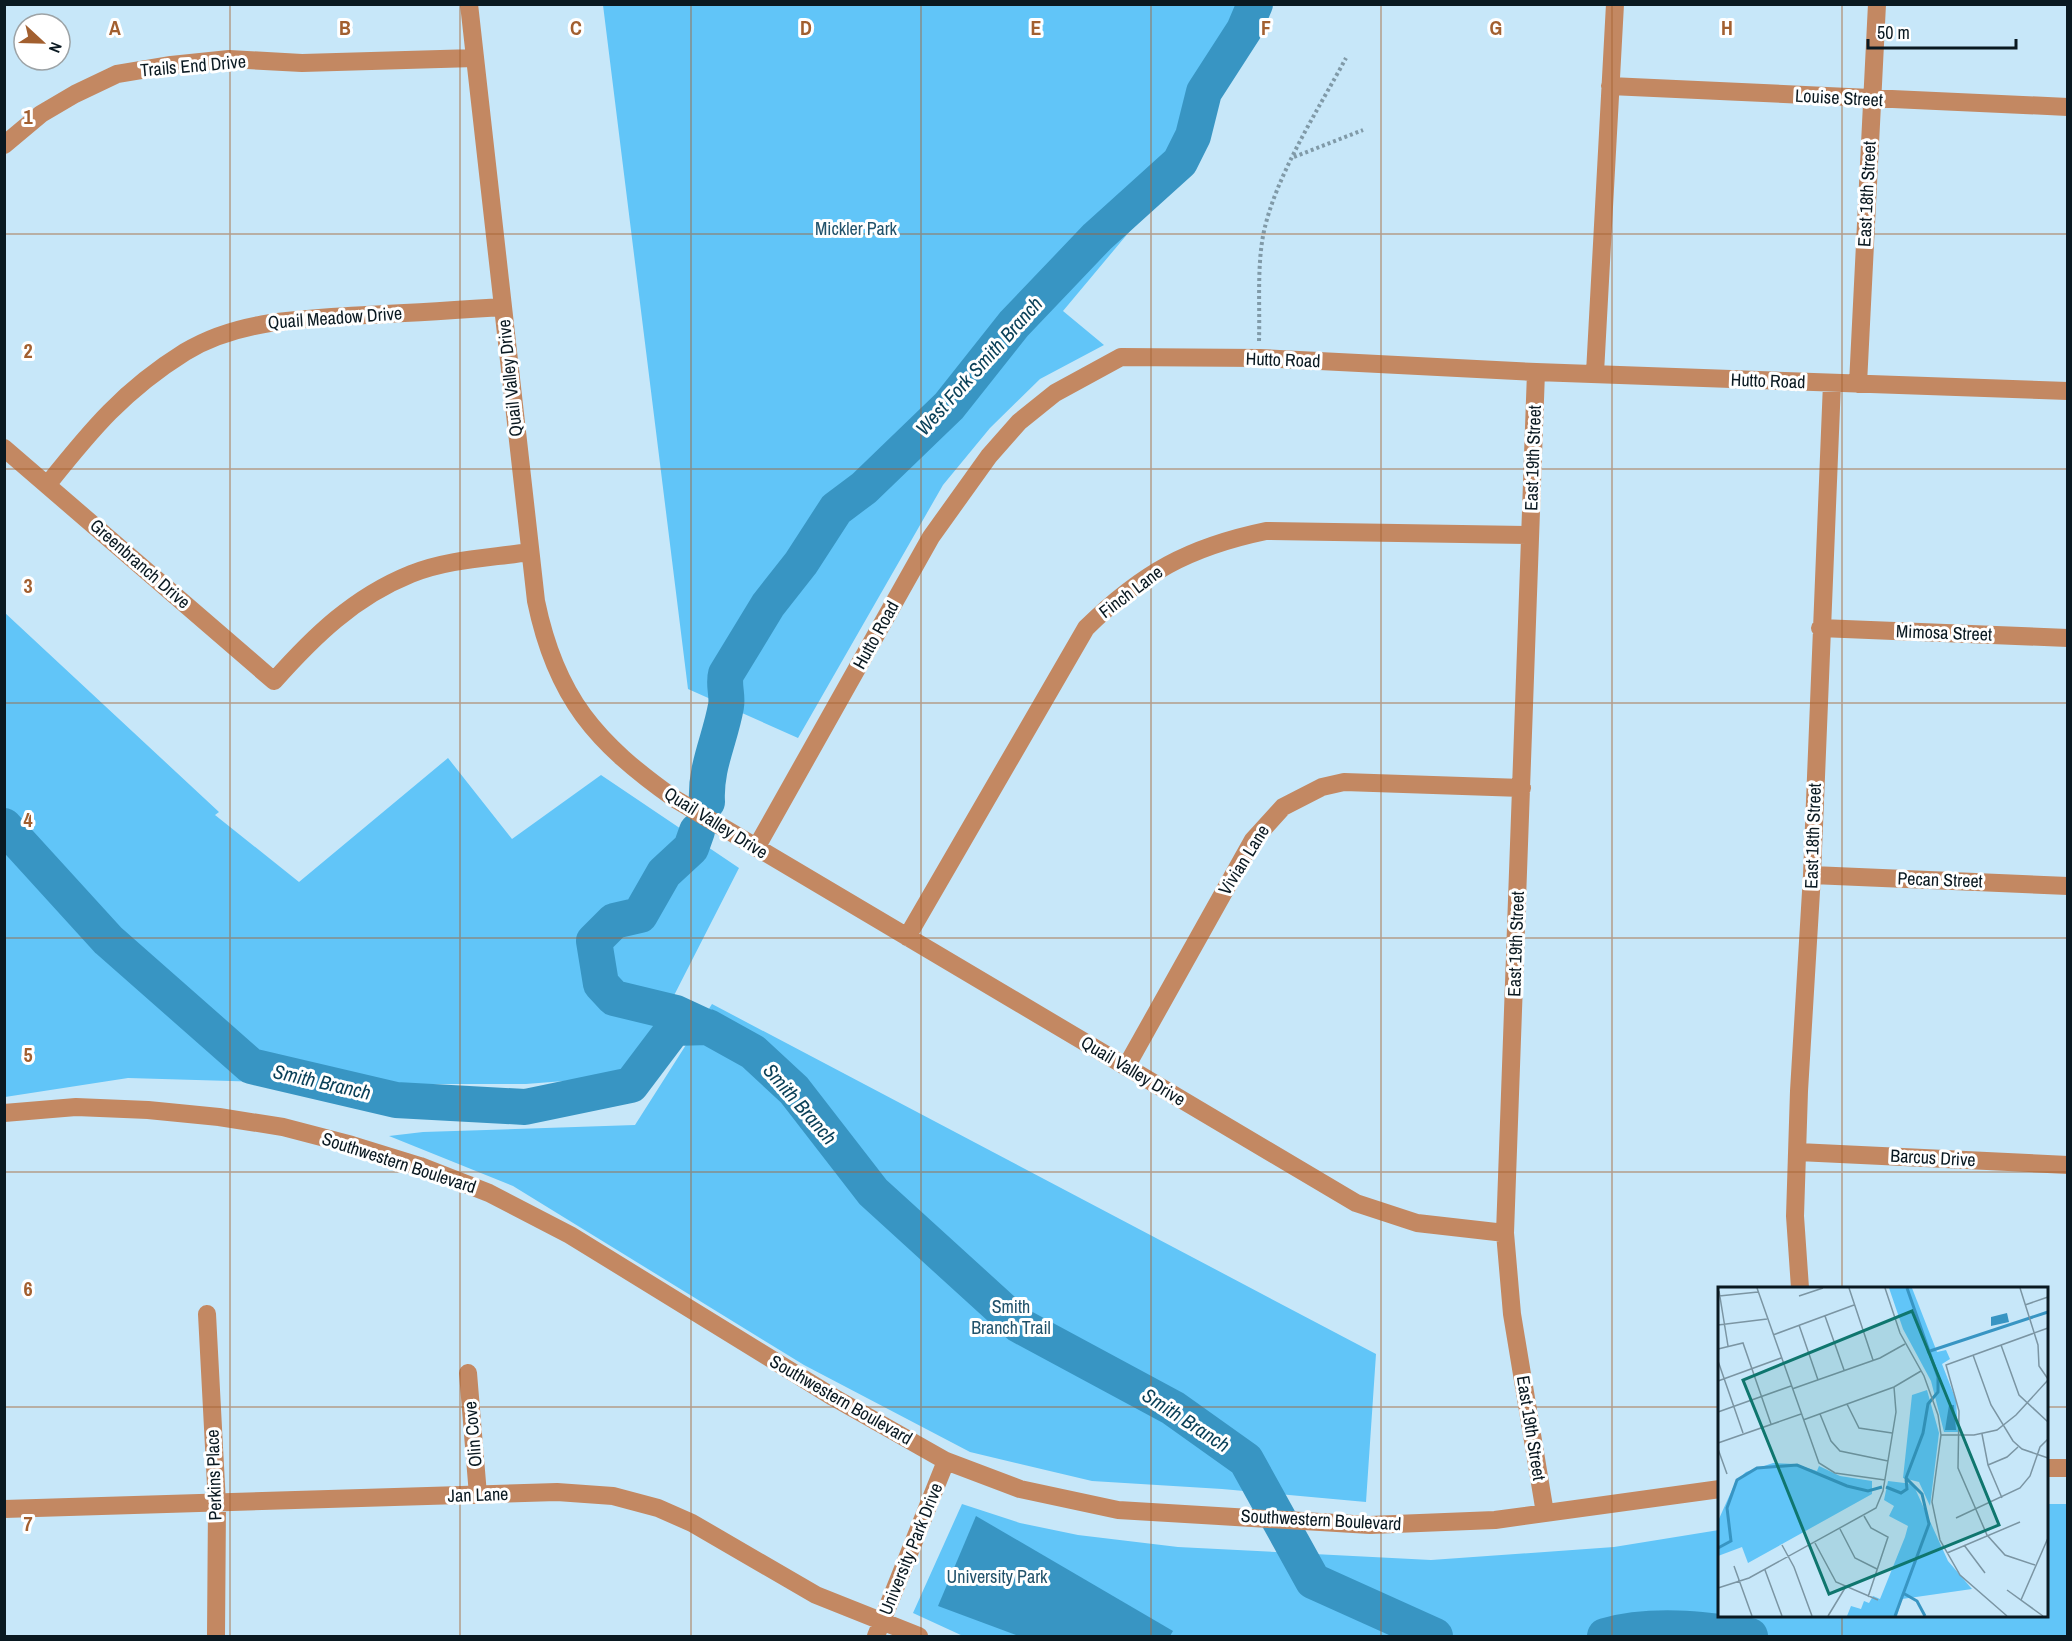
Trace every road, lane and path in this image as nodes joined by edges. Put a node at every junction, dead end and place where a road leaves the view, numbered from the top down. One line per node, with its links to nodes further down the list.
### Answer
1 (469, 4): 4 (street, Quail Valley Drive)
2 (1615, 4): 6 (street)
3 (1876, 4): 7 (street, East 18th Street)
4 (475, 58): 10 (street, Trails End Drive); 12 (street, Quail Valley Drive)
5 (1346, 58): 11 (path)
6 (1610, 86): 7 (street, Louise Street); 15 (street)
7 (1871, 100): 8 (street, Louise Street); 17 (street, East 18th Street)
8 (2067, 107)
9 (1363, 130): 11 (path)
10 (4, 145)
11 (1293, 157): 13 (path)
12 (503, 307): 20 (street, Quail Meadow Drive); 22 (street, Quail Valley Drive)
13 (1260, 358): 14 (street, Hutto Road); 26 (street, Hutto Road)
14 (1536, 372): 15 (street, Hutto Road); 21 (street, East 19th Street)
15 (1595, 373): 16 (street, Hutto Road)
16 (1832, 383): 17 (street, Hutto Road); 23 (street, East 18th Street)
17 (1858, 384): 18 (street, Hutto Road)
18 (2067, 391)
19 (4, 448): 20 (street, Greenbranch Drive)
20 (48, 484): 22 (street, Greenbranch Drive)
21 (1530, 535): 25 (street, East 19th Street); 29 (street, Finch Lane)
22 (529, 552): 26 (street, Quail Valley Drive)
23 (1820, 628): 24 (street, Mimosa Street); 27 (street, East 18th Street)
24 (2067, 638)
25 (1522, 788): 30 (street, Vivian Lane); 34 (street, East 19th Street)
26 (756, 848): 29 (street, Quail Valley Drive)
27 (1812, 875): 28 (street, Pecan Street); 32 (street, East 18th Street)
28 (2067, 886)
29 (907, 937): 30 (street, Quail Valley Drive)
30 (1126, 1067): 34 (street, Quail Valley Drive)
31 (4, 1113): 38 (street, Southwestern Boulevard)
32 (1798, 1152): 33 (street, Barcus Drive); 35 (street, East 18th Street)
33 (2067, 1165)
34 (1505, 1233): 45 (street, East 19th Street)
35 (1800, 1287)
36 (207, 1314): 43 (street, Perkins Place)
37 (468, 1373): 42 (street, Olin Cove)
38 (946, 1461): 45 (street, Southwestern Boulevard); 46 (street, University Park Drive)
39 (2048, 1468): 40 (street)
40 (2067, 1468)
41 (1718, 1489): 45 (street, Southwestern Boulevard)
42 (478, 1495): 43 (street, Jan Lane); 46 (street, Jan Lane)
43 (217, 1504): 44 (street, Jan Lane); 47 (street, Perkins Place)
44 (4, 1509)
45 (1545, 1513)
46 (880, 1628): 48 (street, Jan Lane)
47 (216, 1636)
48 (919, 1636)

